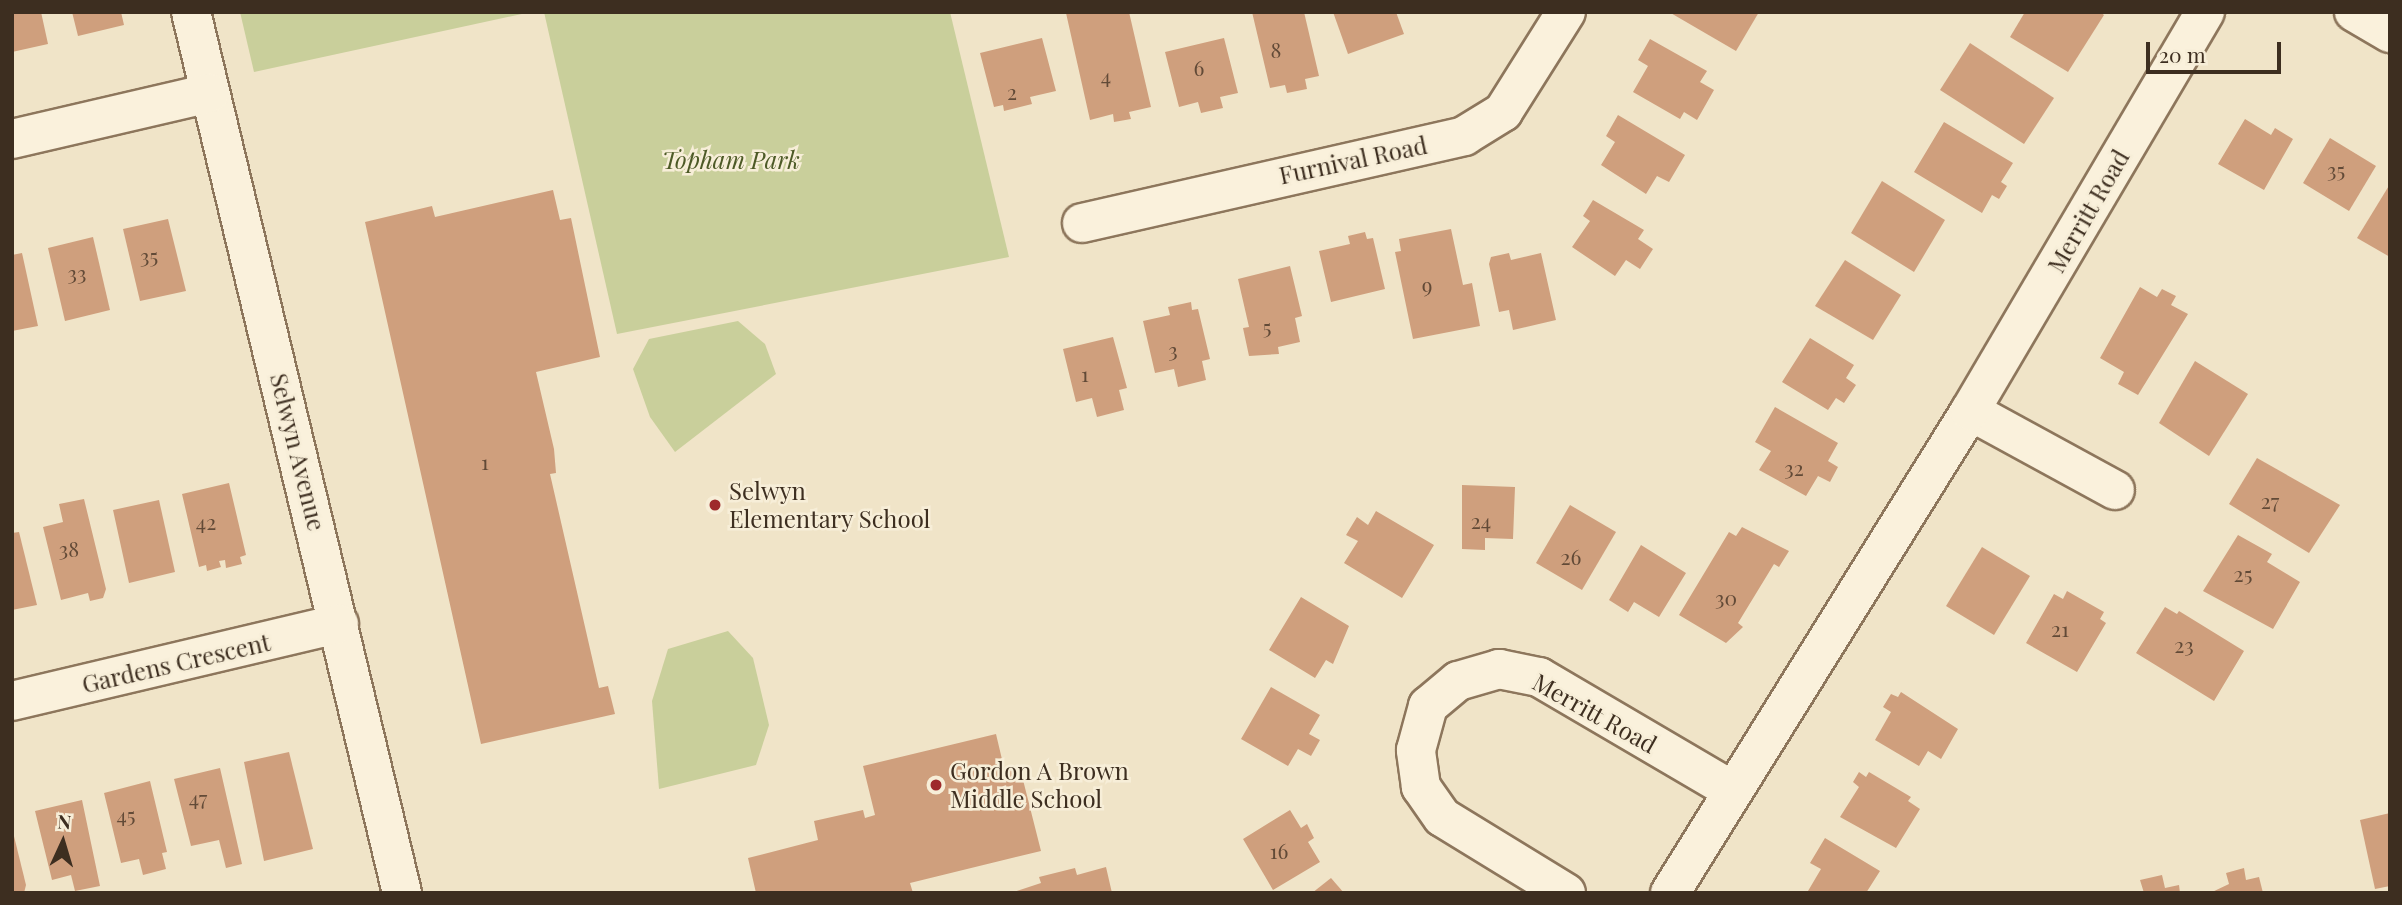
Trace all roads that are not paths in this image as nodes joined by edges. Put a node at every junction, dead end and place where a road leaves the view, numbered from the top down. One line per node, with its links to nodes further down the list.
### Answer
1 (191, 12): 6 (street, Selwyn Avenue)
2 (1566, 12): 8 (street, Furnival Road)
3 (2205, 12): 9 (street, Merritt Road)
4 (2354, 12): 5 (street)
5 (2390, 33)
6 (210, 93): 7 (street); 11 (street, Selwyn Avenue)
7 (12, 139)
8 (1082, 223)
9 (1970, 411): 10 (street); 13 (street, Merritt Road)
10 (2115, 490)
11 (339, 624): 12 (street, Gardens Crescent); 14 (street, Selwyn Avenue)
12 (12, 701)
13 (1733, 791): 15 (street, Merritt Road); 16 (street, Merritt Road)
14 (402, 893)
15 (1566, 893)
16 (1670, 893)

